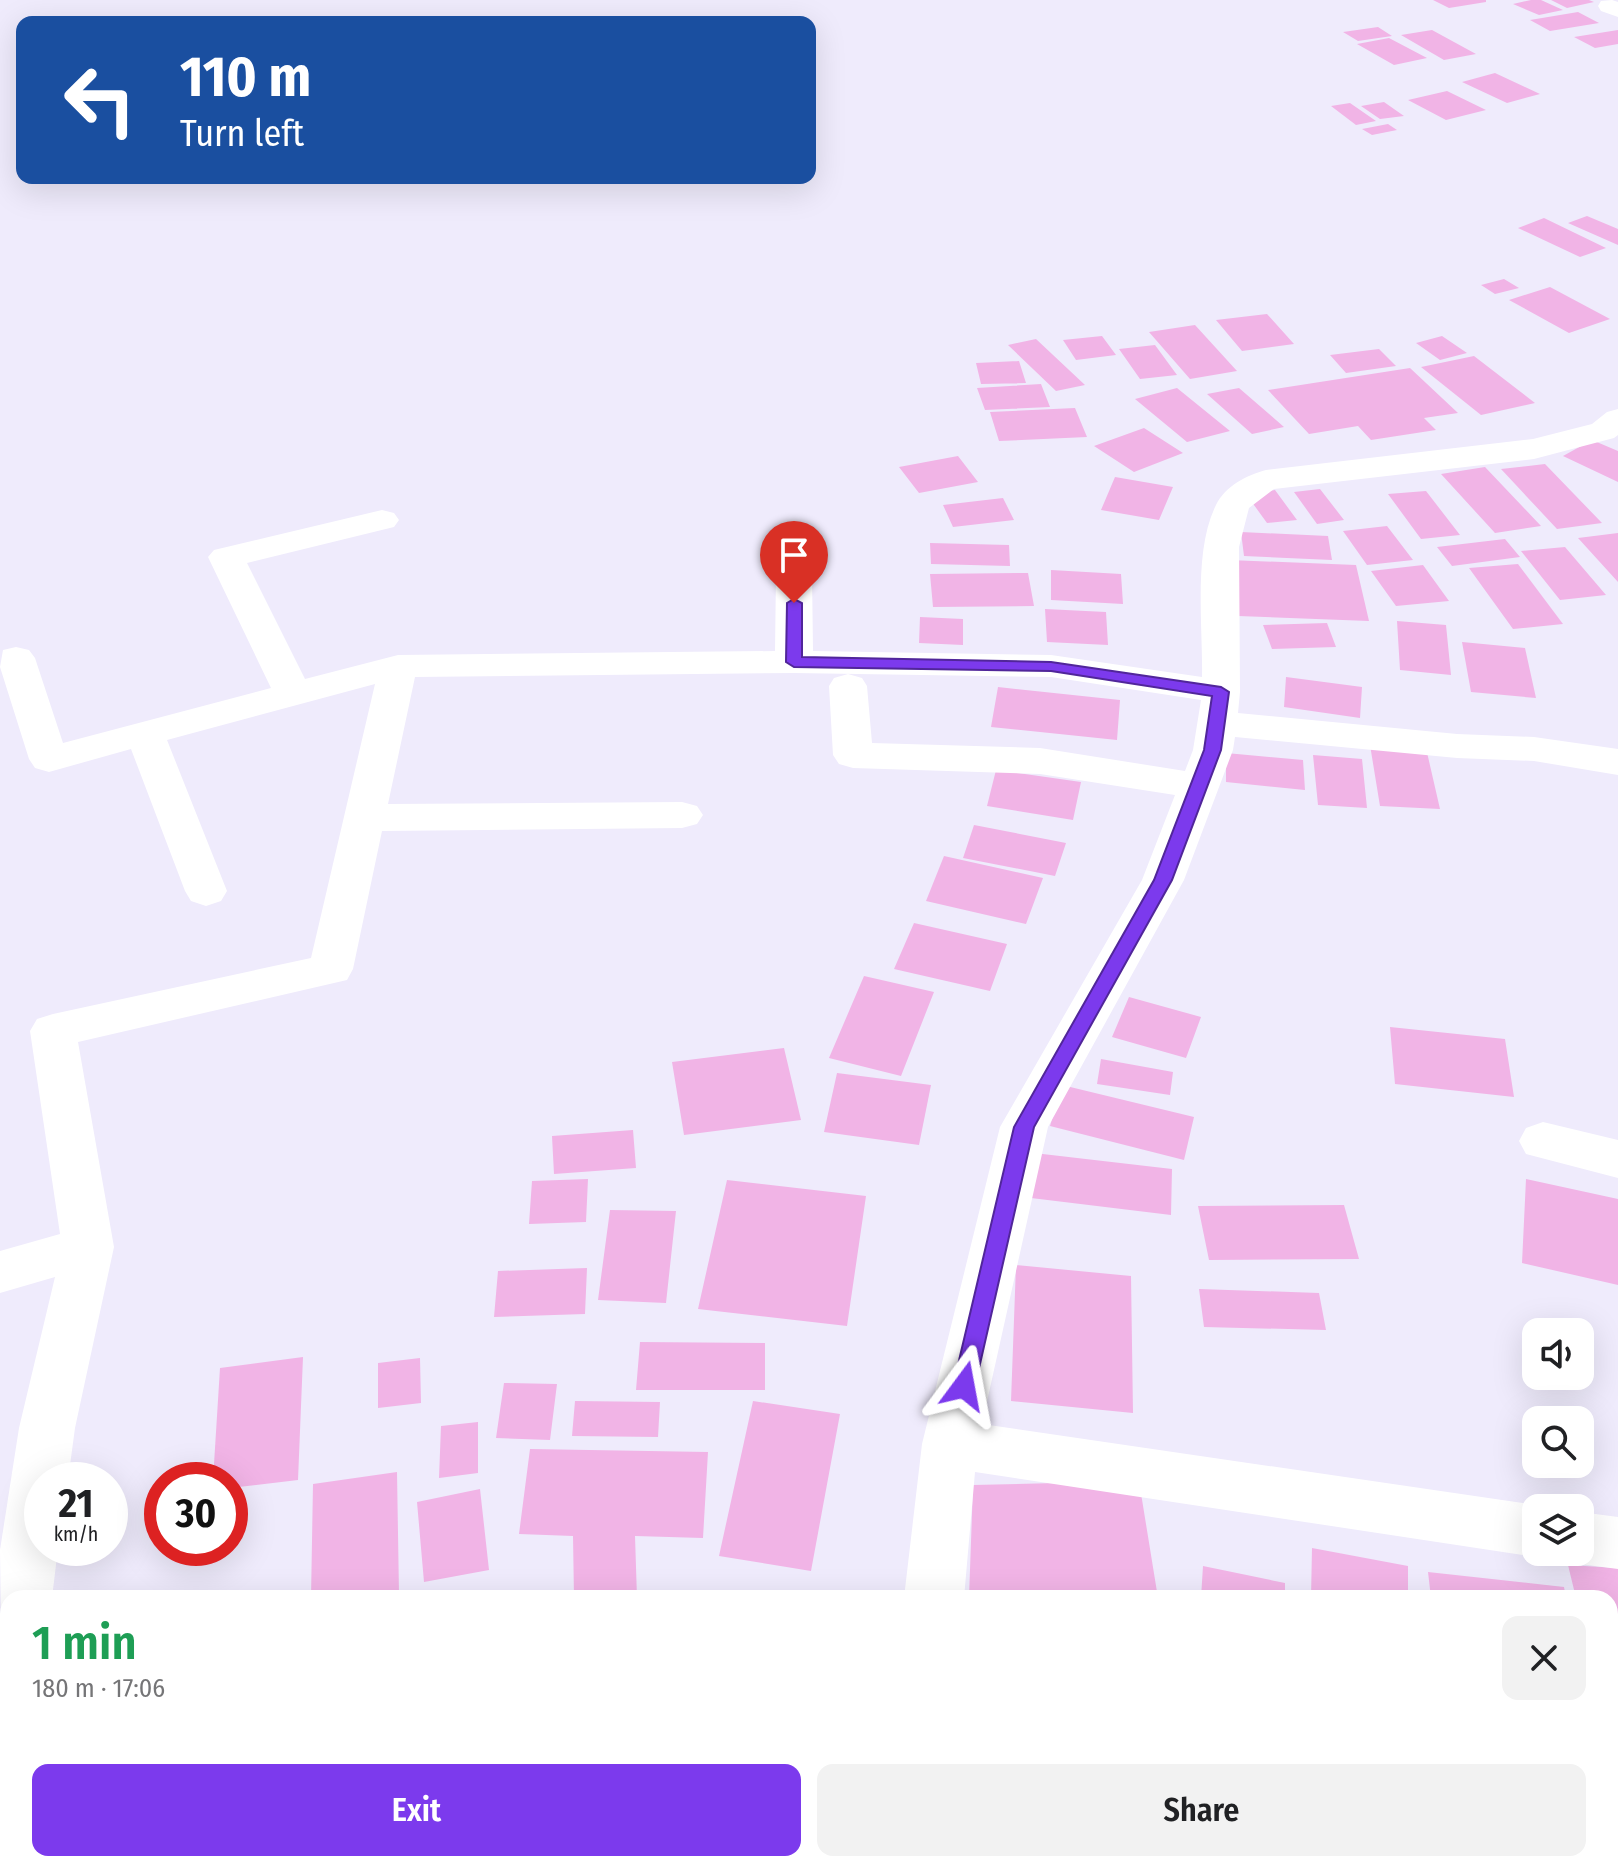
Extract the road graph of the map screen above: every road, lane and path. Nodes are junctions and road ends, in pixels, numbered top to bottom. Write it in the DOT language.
graph roads {
  1 [pos="1618,419"];
  2 [pos="382,520"];
  3 [pos="794,574"];
  4 [pos="16,658"];
  5 [pos="794,662"];
  6 [pos="398,666"];
  7 [pos="848,686"];
  8 [pos="293,694"];
  9 [pos="1218,708"];
  10 [pos="145,733"];
  11 [pos="1618,762"];
  12 [pos="1199,786"];
  13 [pos="682,815"];
  14 [pos="363,818"];
  15 [pos="206,891"];
  16 [pos="1543,1141"];
  17 [pos="1618,1159"];
  18 [pos="88,1247"];
  19 [pos="0,1272"];
  20 [pos="950,1444"];
  21 [pos="1522,1529"];
  22 [pos="1594,1540"];
  23 [pos="1618,1543"];
  24 [pos="23,1590"];
  25 [pos="935,1590"];
  1 -- 9 [label="street"];
  2 -- 8 [label="street"];
  3 -- 5 [label="street"];
  4 -- 10 [label="street"];
  5 -- 6 [label="street"];
  5 -- 9 [label="street"];
  6 -- 8 [label="street"];
  6 -- 14 [label="street"];
  7 -- 12 [label="street"];
  8 -- 10 [label="street"];
  9 -- 11 [label="street"];
  9 -- 12 [label="street"];
  10 -- 15 [label="street"];
  12 -- 20 [label="street"];
  13 -- 14 [label="street"];
  14 -- 18 [label="street"];
  16 -- 17 [label="street"];
  18 -- 19 [label="street"];
  18 -- 24 [label="street"];
  20 -- 21 [label="street"];
  20 -- 25 [label="street"];
  22 -- 23 [label="street"];
}
